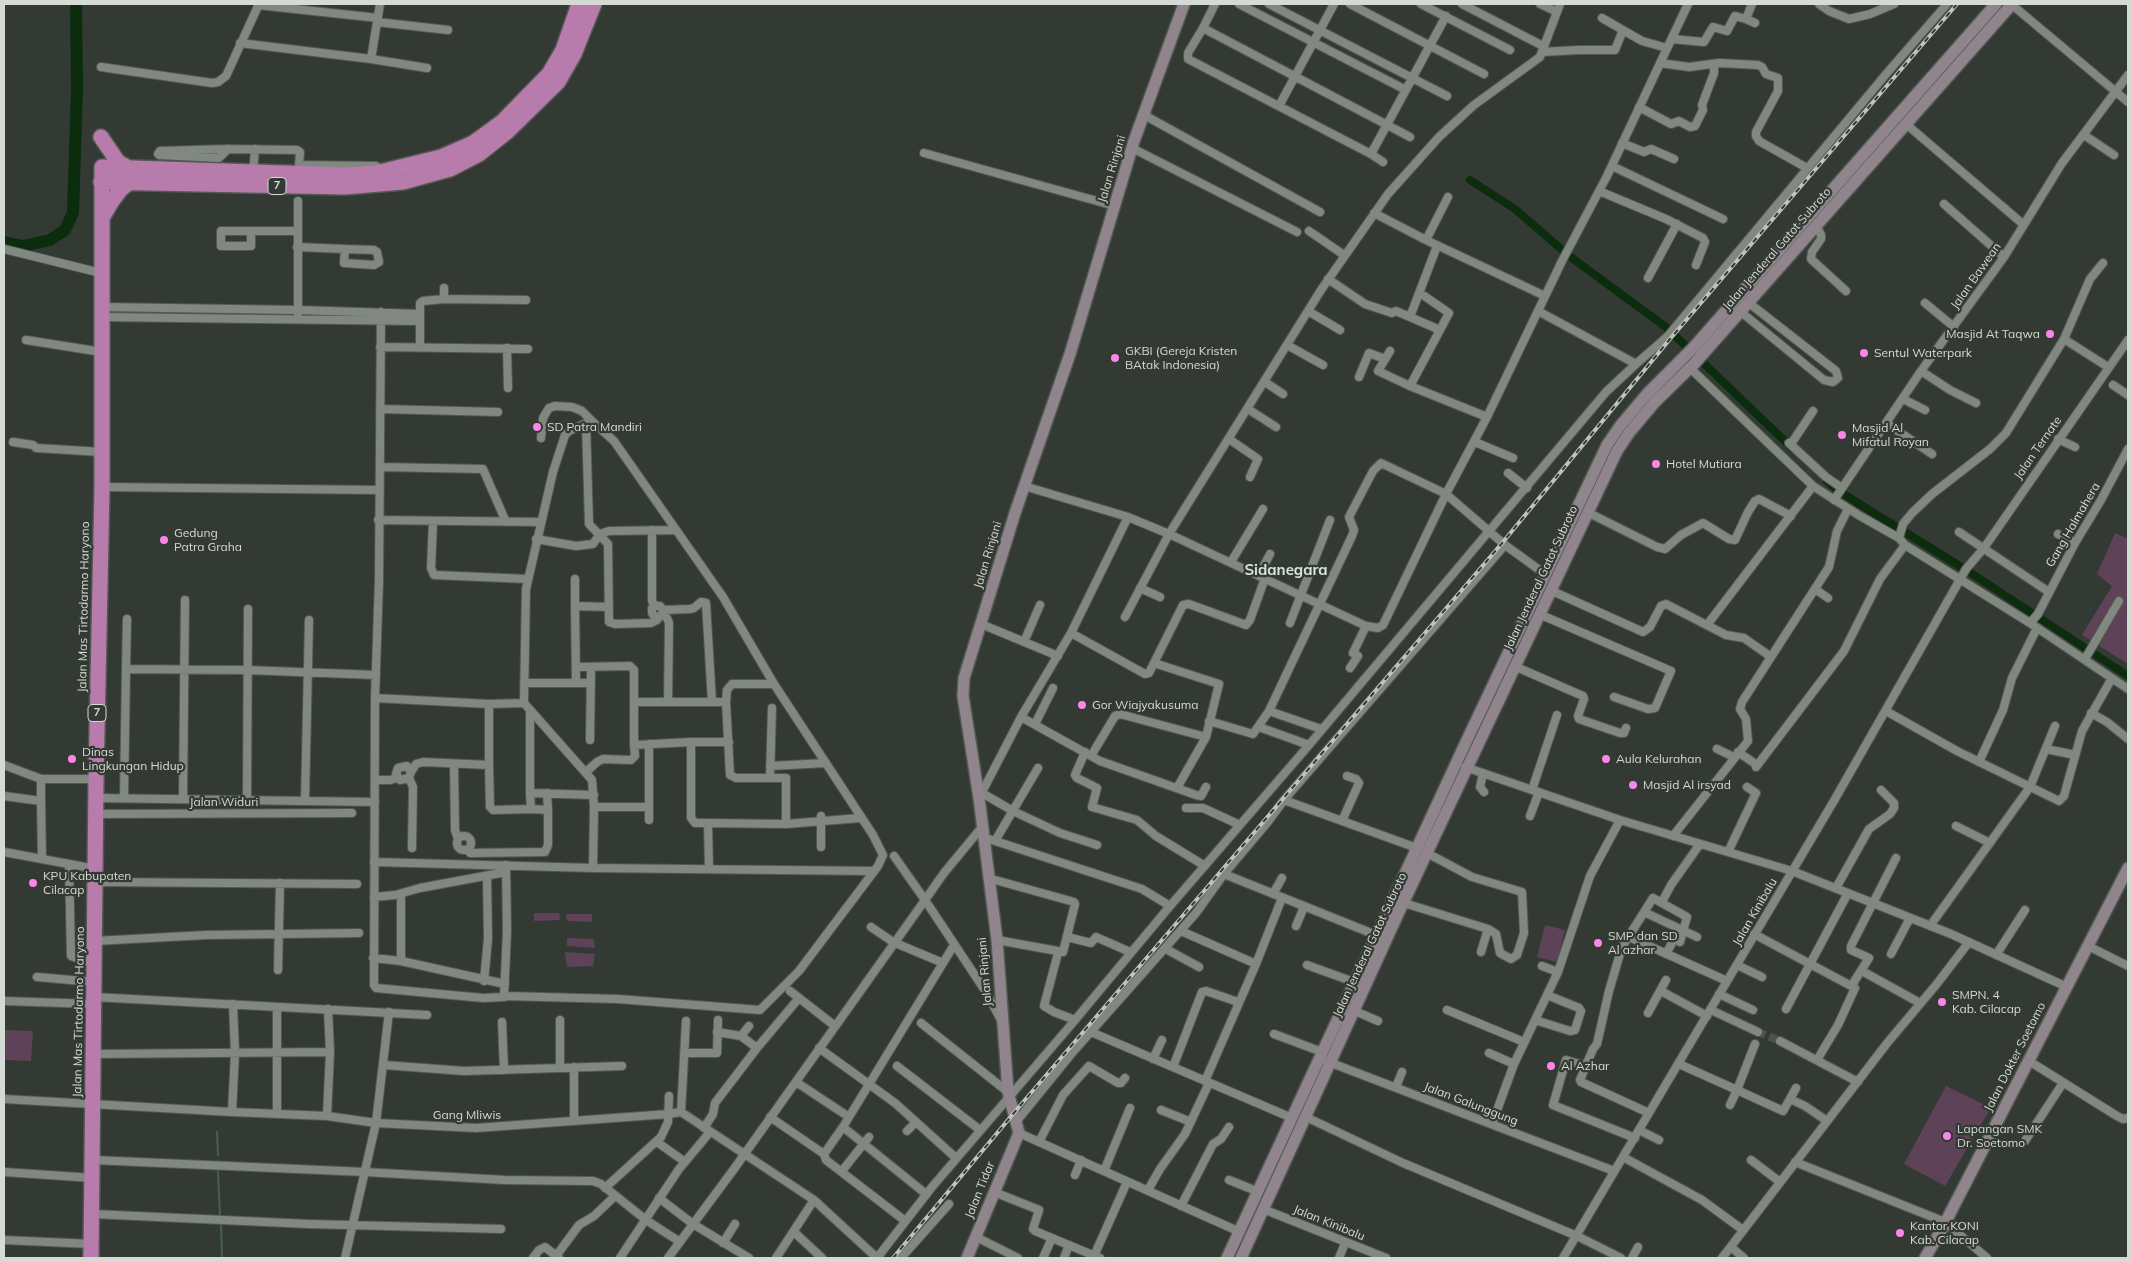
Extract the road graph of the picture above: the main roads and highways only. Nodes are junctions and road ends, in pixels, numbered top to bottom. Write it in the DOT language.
graph roads {
  1 [pos="579,4"];
  2 [pos="594,4"];
  3 [pos="1184,4"];
  4 [pos="1996,4"];
  5 [pos="2011,4"];
  6 [pos="101,137"];
  7 [pos="1886,138"];
  8 [pos="476,149"];
  9 [pos="130,175"];
  10 [pos="101,220"];
  11 [pos="1693,359"];
  12 [pos="1422,850"];
  13 [pos="2128,868"];
  14 [pos="1324,1058"];
  15 [pos="1019,1133"];
  16 [pos="92,1251"];
  17 [pos="967,1258"];
  18 [pos="1227,1258"];
  19 [pos="1241,1258"];
  20 [pos="1925,1258"];
  1 -- 8 [label="highway, 7"];
  2 -- 8 [label="highway, 7"];
  3 -- 15 [label="main road, Jalan Rinjani"];
  4 -- 7 [label="main road, Jalan Jenderal Gatot Subroto"];
  5 -- 7 [label="main road, Jalan Jenderal Gatot Subroto"];
  6 -- 9 [label="highway"];
  7 -- 11 [label="main road, Jalan Jenderal Gatot Subroto"];
  7 -- 11 [label="main road, Jalan Jenderal Gatot Subroto"];
  8 -- 9 [label="highway, 7"];
  9 -- 10 [label="highway"];
  9 -- 10 [label="highway, Jalan Mas Tirtodarmo Haryono / 7"];
  10 -- 16 [label="highway, Jalan Mas Tirtodarmo Haryono / 7"];
  11 -- 12 [label="main road, Jalan Jenderal Gatot Subroto"];
  11 -- 12 [label="main road, Jalan Jenderal Gatot Subroto"];
  12 -- 14 [label="main road, Jalan Jenderal Gatot Subroto"];
  12 -- 14 [label="main road, Jalan Jenderal Gatot Subroto"];
  13 -- 20 [label="main road, Jalan Dokter Soetomo"];
  14 -- 18 [label="main road, Jalan Jenderal Gatot Subroto"];
  14 -- 19 [label="main road, Jalan Jenderal Gatot Subroto"];
  15 -- 17 [label="main road, Jalan Tidar"];
}
